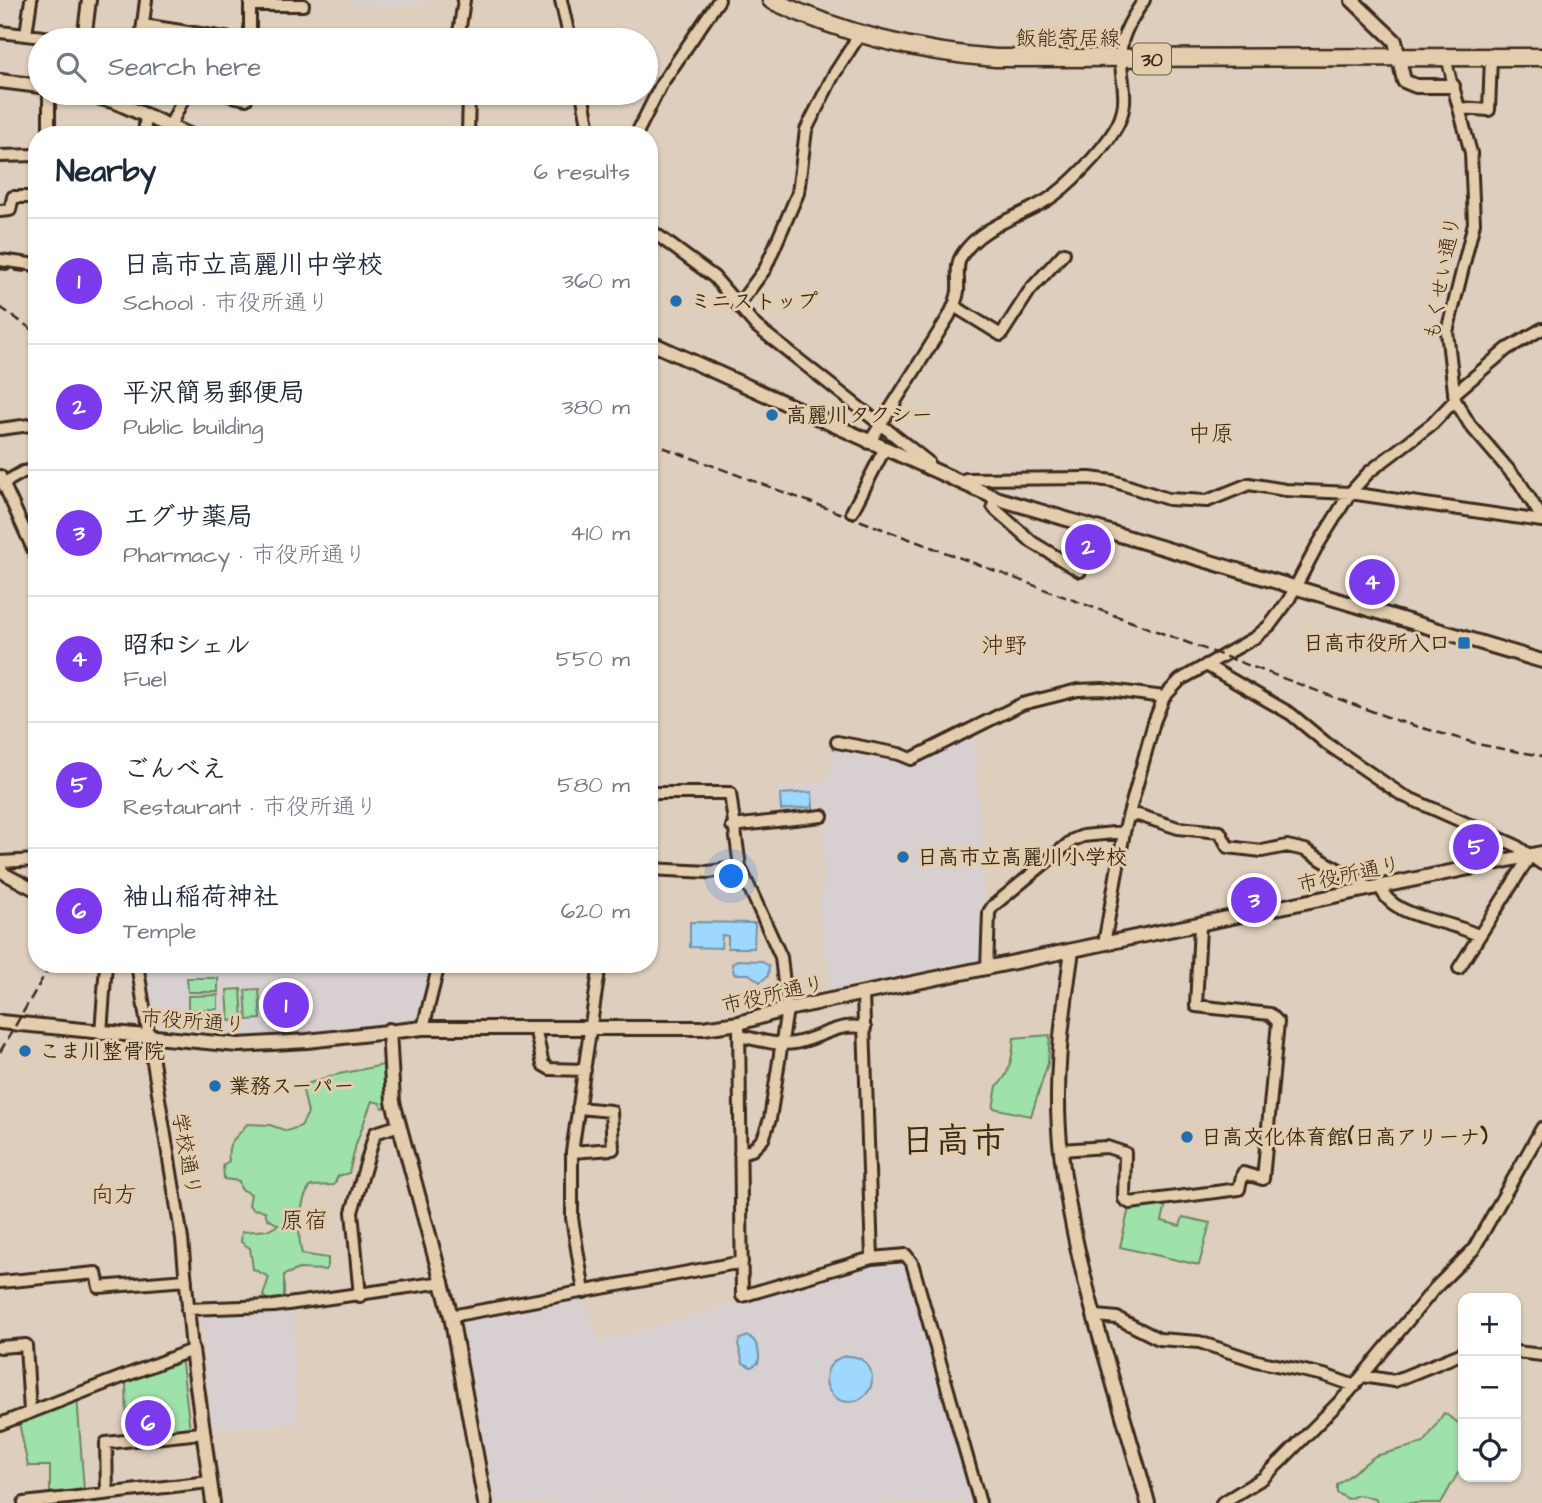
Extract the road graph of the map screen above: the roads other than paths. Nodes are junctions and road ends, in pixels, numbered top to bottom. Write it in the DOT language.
graph roads {
  1 [pos="31,0"];
  2 [pos="89,0"];
  3 [pos="146,0"];
  4 [pos="464,0"];
  5 [pos="561,0"];
  6 [pos="719,0"];
  7 [pos="771,0"];
  8 [pos="1144,0"];
  9 [pos="250,2"];
  10 [pos="1356,2"];
  11 [pos="303,5"];
  12 [pos="143,25"];
  13 [pos="85,28"];
  14 [pos="143,28"];
  15 [pos="162,28"];
  16 [pos="250,28"];
  17 [pos="460,28"];
  18 [pos="567,28"];
  19 [pos="0,32"];
  20 [pos="26,34"];
  21 [pos="860,34"];
  22 [pos="1400,57"];
  23 [pos="1446,57"];
  24 [pos="1491,57"];
  25 [pos="1542,57"];
  26 [pos="1120,59"];
  27 [pos="0,82"];
  28 [pos="28,85"];
  29 [pos="1453,86"];
  30 [pos="658,91"];
  31 [pos="49,105"];
  32 [pos="123,105"];
  33 [pos="180,105"];
  34 [pos="469,105"];
  35 [pos="584,105"];
  36 [pos="651,105"];
  37 [pos="1460,108"];
  38 [pos="146,115"];
  39 [pos="49,126"];
  40 [pos="145,126"];
  41 [pos="170,126"];
  42 [pos="468,126"];
  43 [pos="588,126"];
  44 [pos="640,126"];
  45 [pos="28,155"];
  46 [pos="0,156"];
  47 [pos="28,197"];
  48 [pos="0,211"];
  49 [pos="658,236"];
  50 [pos="1064,253"];
  51 [pos="0,260"];
  52 [pos="28,264"];
  53 [pos="739,304"];
  54 [pos="954,306"];
  55 [pos="1542,330"];
  56 [pos="658,346"];
  57 [pos="1454,397"];
  58 [pos="28,425"];
  59 [pos="881,426"];
  60 [pos="0,429"];
  61 [pos="869,443"];
  62 [pos="884,450"];
  63 [pos="929,469"];
  64 [pos="28,471"];
  65 [pos="2,479"];
  66 [pos="961,483"];
  67 [pos="1350,493"];
  68 [pos="996,498"];
  69 [pos="852,512"];
  70 [pos="1542,519"];
  71 [pos="28,533"];
  72 [pos="1080,571"];
  73 [pos="1294,586"];
  74 [pos="1542,661"];
  75 [pos="1206,665"];
  76 [pos="1164,697"];
  77 [pos="837,742"];
  78 [pos="658,793"];
  79 [pos="822,816"];
  80 [pos="1129,816"];
  81 [pos="732,826"];
  82 [pos="1124,832"];
  83 [pos="1536,855"];
  84 [pos="28,860"];
  85 [pos="0,862"];
  86 [pos="1542,864"];
  87 [pos="740,867"];
  88 [pos="0,868"];
  89 [pos="658,869"];
  90 [pos="28,886"];
  91 [pos="1375,887"];
  92 [pos="1200,926"];
  93 [pos="1477,935"];
  94 [pos="1104,944"];
  95 [pos="1072,951"];
  96 [pos="1459,968"];
  97 [pos="987,969"];
  98 [pos="105,973"];
  99 [pos="138,973"];
  100 [pos="438,973"];
  101 [pos="599,973"];
  102 [pos="863,994"];
  103 [pos="787,1009"];
  104 [pos="0,1022"];
  105 [pos="536,1027"];
  106 [pos="591,1027"];
  107 [pos="423,1028"];
  108 [pos="866,1028"];
  109 [pos="739,1029"];
  110 [pos="389,1030"];
  111 [pos="101,1033"];
  112 [pos="147,1038"];
  113 [pos="780,1044"];
  114 [pos="585,1070"];
  115 [pos="578,1108"];
  116 [pos="400,1125"];
  117 [pos="1542,1128"];
  118 [pos="1060,1150"];
  119 [pos="572,1152"];
  120 [pos="740,1153"];
  121 [pos="872,1258"];
  122 [pos="742,1262"];
  123 [pos="186,1280"];
  124 [pos="0,1282"];
  125 [pos="443,1282"];
  126 [pos="584,1292"];
  127 [pos="360,1296"];
  128 [pos="187,1309"];
  129 [pos="1097,1316"];
  130 [pos="451,1317"];
  131 [pos="0,1347"];
  132 [pos="192,1350"];
  133 [pos="1521,1353"];
  134 [pos="1458,1355"];
  135 [pos="1542,1355"];
  136 [pos="1363,1376"];
  137 [pos="1355,1386"];
  138 [pos="30,1412"];
  139 [pos="0,1424"];
  140 [pos="201,1433"];
  141 [pos="209,1482"];
  142 [pos="107,1493"];
  143 [pos="24,1503"];
  144 [pos="213,1503"];
  145 [pos="485,1503"];
  146 [pos="980,1503"];
  147 [pos="1149,1503"];
  148 [pos="1222,1503"];
  1 -- 20 [label="street"];
  2 -- 13 [label="street"];
  3 -- 12 [label="street"];
  4 -- 17 [label="street"];
  5 -- 18 [label="street"];
  6 -- 30 [label="street"];
  7 -- 21 [label="main road, 飯能寄居線 / 30"];
  8 -- 26 [label="street"];
  9 -- 11 [label="street"];
  9 -- 16 [label="street"];
  10 -- 22 [label="street"];
  12 -- 14 [label="street"];
  12 -- 15 [label="street"];
  19 -- 20 [label="street"];
  21 -- 26 [label="main road, 飯能寄居線 / 30"];
  21 -- 53 [label="street"];
  22 -- 23 [label="main road, 飯能寄居線 / 30"];
  22 -- 26 [label="main road, 飯能寄居線 / 30"];
  22 -- 29 [label="street"];
  23 -- 24 [label="main road, 飯能寄居線 / 30"];
  23 -- 29 [label="street"];
  24 -- 25 [label="main road, 飯能寄居線 / 30"];
  24 -- 37 [label="street"];
  26 -- 54 [label="street"];
  27 -- 28 [label="street"];
  29 -- 37 [label="street, もくせい通り"];
  31 -- 39 [label="street"];
  32 -- 38 [label="street"];
  33 -- 41 [label="street"];
  34 -- 42 [label="street"];
  35 -- 43 [label="street"];
  36 -- 44 [label="street"];
  37 -- 57 [label="street, もくせい通り"];
  38 -- 40 [label="street"];
  38 -- 41 [label="street"];
  45 -- 46 [label="street"];
  47 -- 48 [label="street"];
  49 -- 53 [label="street"];
  50 -- 54 [label="street"];
  51 -- 52 [label="street"];
  53 -- 59 [label="street"];
  54 -- 59 [label="street"];
  55 -- 57 [label="street"];
  56 -- 61 [label="street"];
  57 -- 67 [label="street"];
  57 -- 70 [label="street, もくせい通り"];
  58 -- 60 [label="street"];
  59 -- 61 [label="street"];
  59 -- 63 [label="street"];
  61 -- 62 [label="street"];
  62 -- 63 [label="street"];
  62 -- 69 [label="street"];
  63 -- 66 [label="street"];
  64 -- 65 [label="street"];
  65 -- 71 [label="street"];
  66 -- 67 [label="street"];
  66 -- 68 [label="street"];
  67 -- 70 [label="street"];
  67 -- 73 [label="street"];
  68 -- 72 [label="street"];
  68 -- 73 [label="street"];
  73 -- 74 [label="street"];
  73 -- 75 [label="street"];
  75 -- 76 [label="street"];
  75 -- 83 [label="street"];
  76 -- 77 [label="street"];
  76 -- 80 [label="street"];
  78 -- 81 [label="street"];
  79 -- 81 [label="street"];
  80 -- 82 [label="street"];
  80 -- 91 [label="street"];
  81 -- 87 [label="street"];
  82 -- 94 [label="street"];
  82 -- 97 [label="street"];
  83 -- 86 [label="street"];
  83 -- 91 [label="street, 市役所通り"];
  83 -- 93 [label="street"];
  84 -- 85 [label="street"];
  87 -- 89 [label="street"];
  87 -- 103 [label="street"];
  88 -- 90 [label="street"];
  91 -- 92 [label="street, 市役所通り"];
  91 -- 93 [label="street"];
  92 -- 94 [label="street, 市役所通り"];
  92 -- 118 [label="street"];
  93 -- 96 [label="street"];
  94 -- 95 [label="street, 市役所通り"];
  95 -- 97 [label="street, 市役所通り"];
  95 -- 118 [label="street"];
  97 -- 102 [label="street, 市役所通り"];
  98 -- 111 [label="street"];
  99 -- 112 [label="street, 学校通り"];
  100 -- 107 [label="street"];
  101 -- 106 [label="street"];
  102 -- 103 [label="street, 市役所通り"];
  102 -- 108 [label="street"];
  103 -- 109 [label="street, 市役所通り"];
  103 -- 113 [label="street"];
  104 -- 111 [label="street, 市役所通り"];
  105 -- 106 [label="street, 市役所通り"];
  105 -- 107 [label="street, 市役所通り"];
  105 -- 114 [label="street"];
  106 -- 109 [label="street, 市役所通り"];
  106 -- 114 [label="street"];
  107 -- 110 [label="street, 市役所通り"];
  108 -- 113 [label="street"];
  108 -- 121 [label="street"];
  109 -- 113 [label="street"];
  109 -- 120 [label="street"];
  110 -- 112 [label="street, 市役所通り"];
  110 -- 116 [label="street"];
  111 -- 112 [label="street, 市役所通り"];
  112 -- 123 [label="street, 学校通り"];
  113 -- 120 [label="street"];
  114 -- 115 [label="street"];
  115 -- 119 [label="street"];
  115 -- 119 [label="street"];
  116 -- 125 [label="street"];
  116 -- 127 [label="street"];
  117 -- 136 [label="street"];
  118 -- 129 [label="street"];
  119 -- 126 [label="street"];
  120 -- 122 [label="street"];
  121 -- 122 [label="street"];
  121 -- 146 [label="street"];
  122 -- 126 [label="street"];
  123 -- 124 [label="street"];
  123 -- 128 [label="street, 学校通り"];
  125 -- 127 [label="street"];
  125 -- 130 [label="street"];
  126 -- 130 [label="street"];
  127 -- 128 [label="street"];
  128 -- 132 [label="street, 学校通り"];
  129 -- 137 [label="street"];
  129 -- 147 [label="street"];
  130 -- 145 [label="street"];
  131 -- 138 [label="street"];
  132 -- 138 [label="street"];
  132 -- 140 [label="street"];
  133 -- 135 [label="street"];
  134 -- 136 [label="street"];
  136 -- 137 [label="street"];
  137 -- 148 [label="street"];
  138 -- 139 [label="street"];
  140 -- 141 [label="street"];
  140 -- 142 [label="street"];
  141 -- 142 [label="street"];
  141 -- 144 [label="street"];
  142 -- 143 [label="street"];
}
